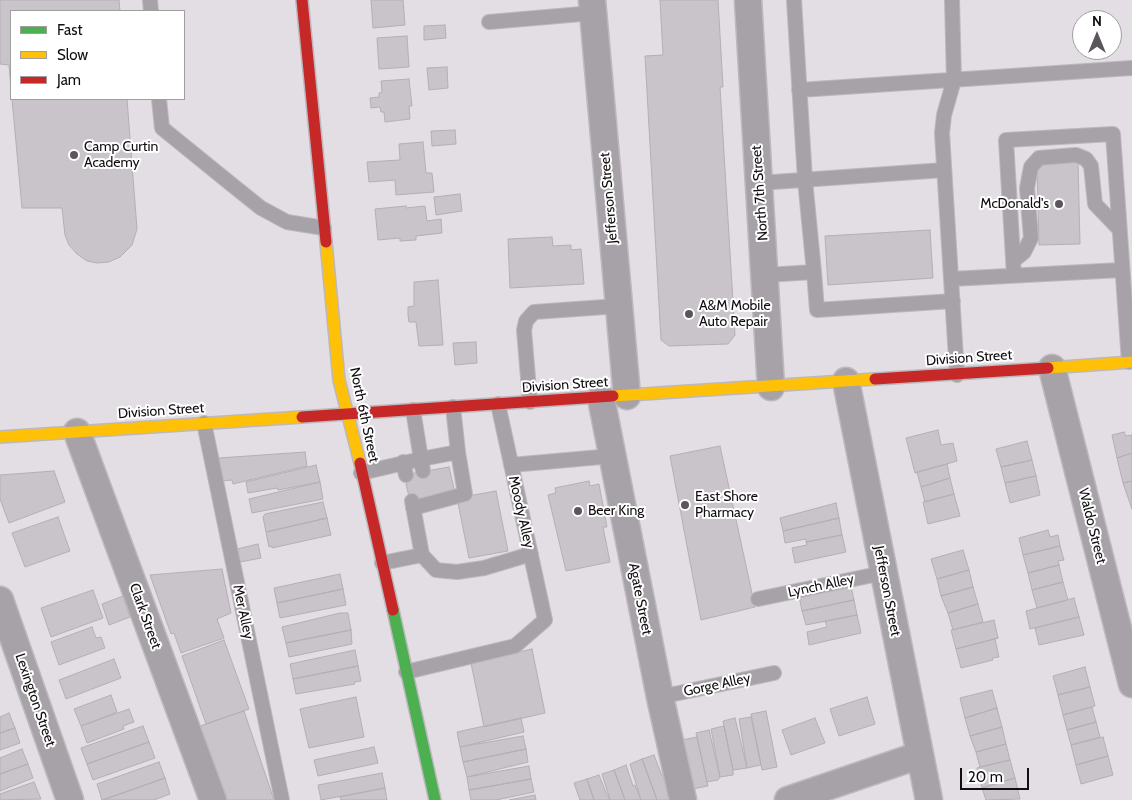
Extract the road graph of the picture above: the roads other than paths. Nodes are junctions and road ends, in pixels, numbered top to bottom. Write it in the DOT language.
graph roads {
  1 [pos="302,0"];
  2 [pos="748,0"];
  3 [pos="794,0"];
  4 [pos="952,0"];
  5 [pos="593,6"];
  6 [pos="489,22"];
  7 [pos="1132,68"];
  8 [pos="954,80"];
  9 [pos="800,90"];
  10 [pos="160,100"];
  11 [pos="944,170"];
  12 [pos="805,180"];
  13 [pos="759,183"];
  14 [pos="324,228"];
  15 [pos="1119,229"];
  16 [pos="1013,268"];
  17 [pos="1122,270"];
  18 [pos="814,272"];
  19 [pos="766,275"];
  20 [pos="952,279"];
  21 [pos="953,301"];
  22 [pos="619,306"];
  23 [pos="1131,362"];
  24 [pos="1052,368"];
  25 [pos="957,374"];
  26 [pos="846,382"];
  27 [pos="771,387"];
  28 [pos="627,396"];
  29 [pos="601,398"];
  30 [pos="530,402"];
  31 [pos="498,404"];
  32 [pos="453,407"];
  33 [pos="413,410"];
  34 [pos="347,413"];
  35 [pos="204,423"];
  36 [pos="77,432"];
  37 [pos="0,437"];
  38 [pos="458,452"];
  39 [pos="612,456"];
  40 [pos="422,465"];
  41 [pos="511,465"];
  42 [pos="361,473"];
  43 [pos="531,554"];
  44 [pos="422,555"];
  45 [pos="382,563"];
  46 [pos="883,574"];
  47 [pos="758,599"];
  48 [pos="0,600"];
  49 [pos="406,672"];
  50 [pos="774,673"];
  51 [pos="1132,684"];
  52 [pos="660,696"];
  53 [pos="920,755"];
  54 [pos="70,800"];
  55 [pos="213,800"];
  56 [pos="282,800"];
  57 [pos="435,800"];
  58 [pos="683,800"];
  59 [pos="788,800"];
  60 [pos="929,800"];
  1 -- 14 [label="main road, North 6th Street"];
  2 -- 13 [label="street, North 7th Street"];
  3 -- 9 [label="lane"];
  4 -- 8 [label="lane"];
  5 -- 6 [label="lane"];
  5 -- 22 [label="street, Jefferson Street"];
  7 -- 8 [label="lane"];
  8 -- 9 [label="lane"];
  8 -- 11 [label="lane"];
  9 -- 12 [label="lane"];
  10 -- 14 [label="lane"];
  11 -- 12 [label="lane"];
  11 -- 20 [label="lane"];
  12 -- 13 [label="lane"];
  12 -- 18 [label="lane"];
  13 -- 19 [label="street, North 7th Street"];
  14 -- 34 [label="main road, North 6th Street"];
  15 -- 16 [label="lane"];
  15 -- 16 [label="lane"];
  15 -- 17 [label="lane"];
  16 -- 17 [label="lane"];
  16 -- 20 [label="lane"];
  17 -- 23 [label="lane"];
  18 -- 19 [label="lane"];
  18 -- 21 [label="lane"];
  19 -- 27 [label="street, North 7th Street"];
  20 -- 21 [label="lane"];
  21 -- 25 [label="lane"];
  22 -- 28 [label="street, Jefferson Street"];
  22 -- 30 [label="lane"];
  23 -- 24 [label="main road, Division Street"];
  24 -- 25 [label="main road, Division Street"];
  24 -- 51 [label="street, Waldo Street"];
  25 -- 26 [label="main road, Division Street"];
  26 -- 27 [label="main road, Division Street"];
  26 -- 46 [label="street, Jefferson Street"];
  27 -- 28 [label="main road, Division Street"];
  28 -- 29 [label="main road, Division Street"];
  29 -- 30 [label="main road, Division Street"];
  29 -- 39 [label="street, Agate Street"];
  30 -- 31 [label="main road, Division Street"];
  31 -- 32 [label="main road, Division Street"];
  31 -- 41 [label="lane, Moody Alley"];
  32 -- 33 [label="main road, Division Street"];
  32 -- 38 [label="lane"];
  33 -- 34 [label="main road, Division Street"];
  33 -- 40 [label="lane"];
  34 -- 35 [label="main road, Division Street"];
  34 -- 42 [label="main road, North 6th Street"];
  35 -- 36 [label="main road, Division Street"];
  35 -- 56 [label="lane, Mer Alley"];
  36 -- 37 [label="main road, Division Street"];
  36 -- 55 [label="street, Clark Street"];
  38 -- 40 [label="lane"];
  38 -- 44 [label="lane"];
  39 -- 41 [label="lane"];
  39 -- 52 [label="street, Agate Street"];
  40 -- 42 [label="lane"];
  41 -- 43 [label="lane, Moody Alley"];
  42 -- 45 [label="main road, North 6th Street"];
  43 -- 44 [label="lane"];
  43 -- 49 [label="lane, Moody Alley"];
  44 -- 45 [label="lane"];
  45 -- 49 [label="main road, North 6th Street"];
  46 -- 47 [label="lane, Lynch Alley"];
  46 -- 53 [label="street, Jefferson Street"];
  48 -- 54 [label="street, Lexington Street"];
  49 -- 57 [label="main road, North 6th Street"];
  50 -- 52 [label="lane, Gorge Alley"];
  52 -- 58 [label="street, Agate Street"];
  53 -- 59 [label="street"];
  53 -- 60 [label="street, Jefferson Street"];
}
